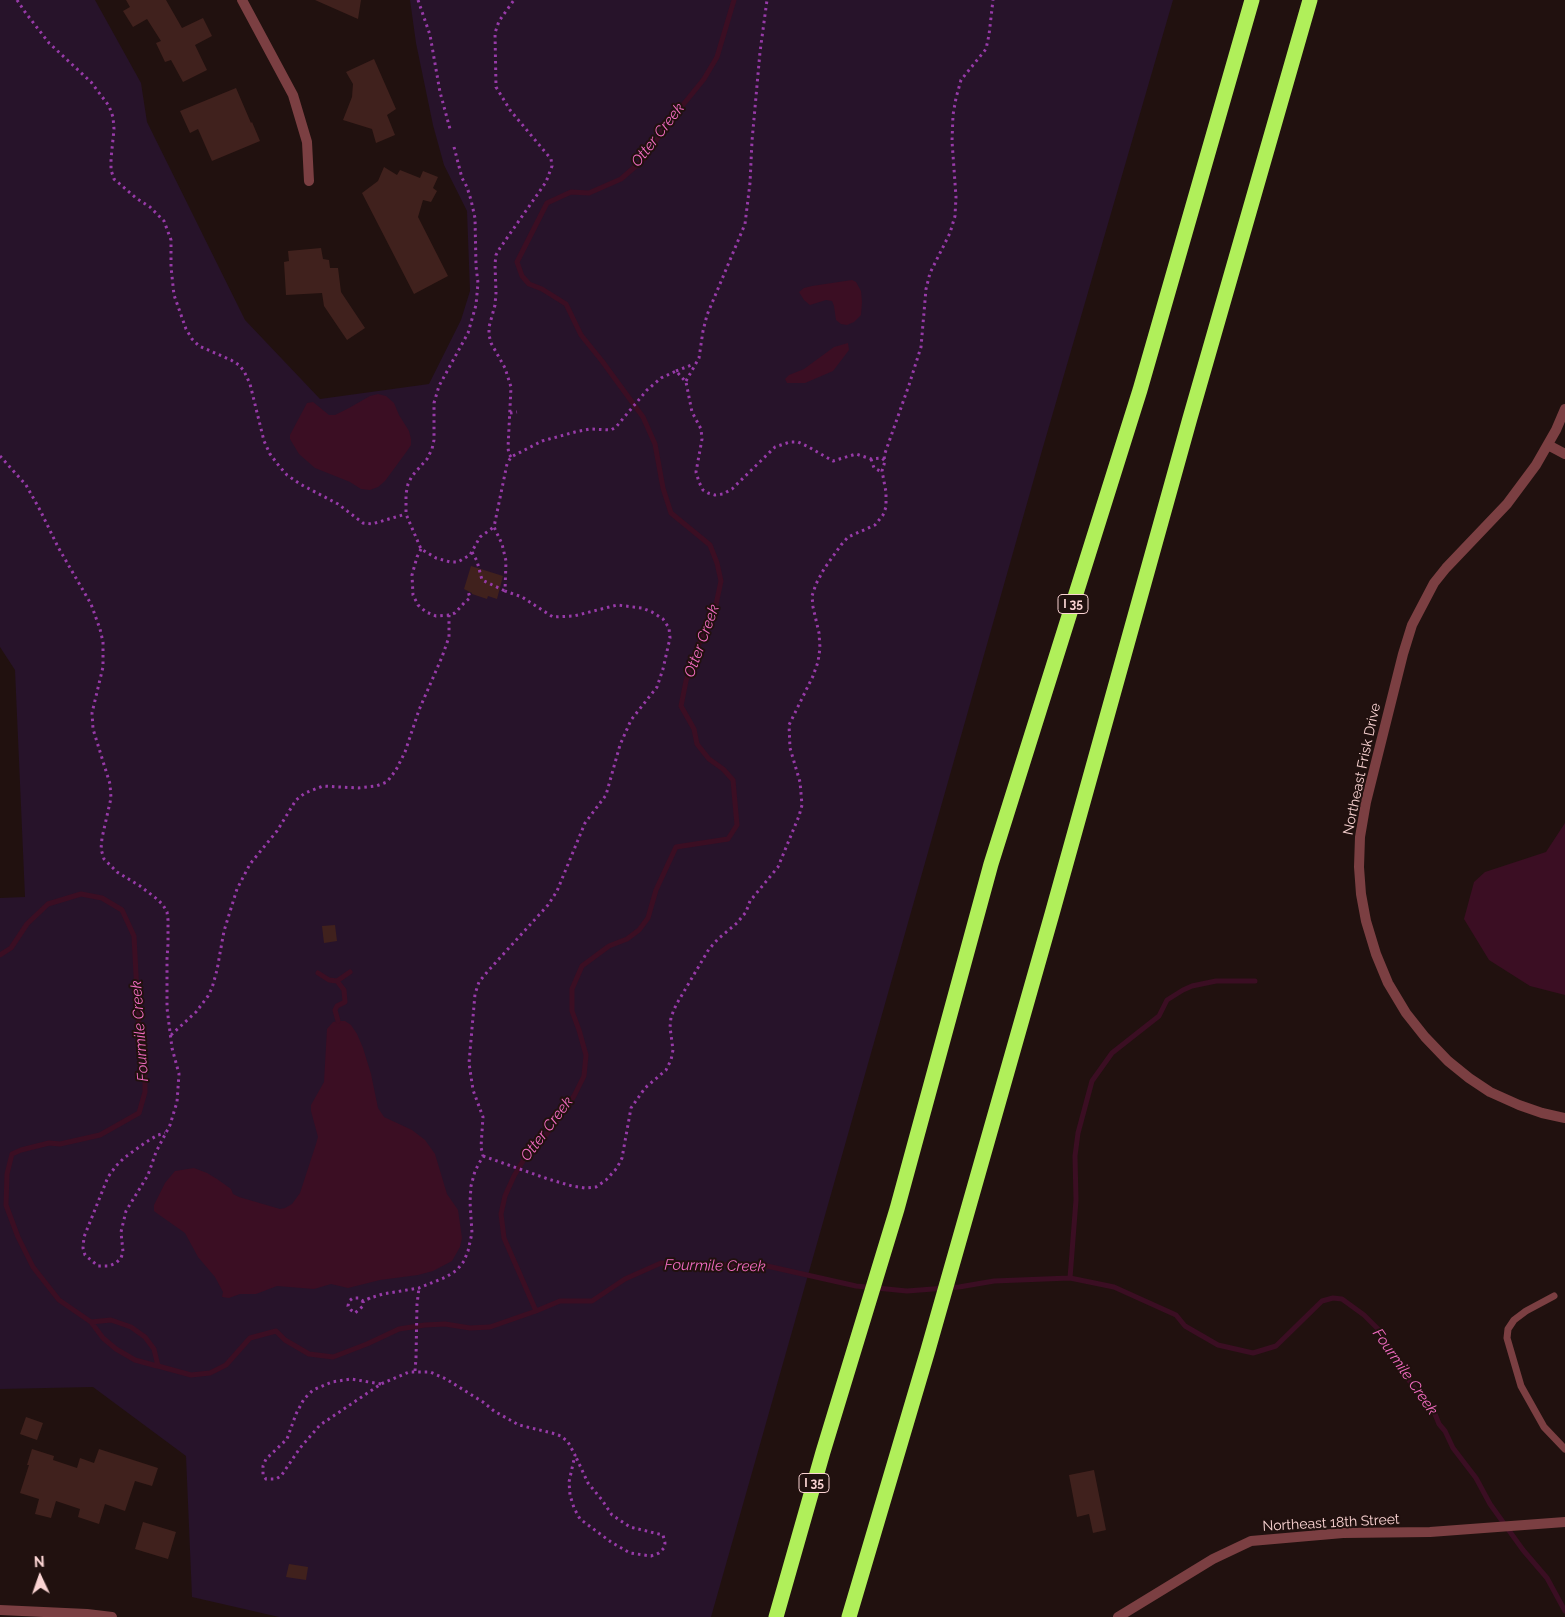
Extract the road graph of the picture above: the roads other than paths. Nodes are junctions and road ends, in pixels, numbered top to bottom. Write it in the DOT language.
graph roads {
  1 [pos="242,0"];
  2 [pos="1252,0"];
  3 [pos="1310,0"];
  4 [pos="309,181"];
  5 [pos="1565,410"];
  6 [pos="1548,445"];
  7 [pos="1565,454"];
  8 [pos="1565,1118"];
  9 [pos="1554,1296"];
  10 [pos="1565,1449"];
  11 [pos="1563,1523"];
  12 [pos="0,1610"];
  13 [pos="112,1617"];
  14 [pos="776,1617"];
  15 [pos="849,1617"];
  16 [pos="1118,1617"];
  1 -- 4 [label="street"];
  2 -- 14 [label="highway, I 35"];
  3 -- 15 [label="highway"];
  5 -- 6 [label="street, Northeast Frisk Drive"];
  6 -- 7 [label="street"];
  6 -- 8 [label="street, Northeast Frisk Drive"];
  9 -- 10 [label="lane"];
  11 -- 16 [label="street, Northeast 18th Street"];
  12 -- 13 [label="street"];
}
